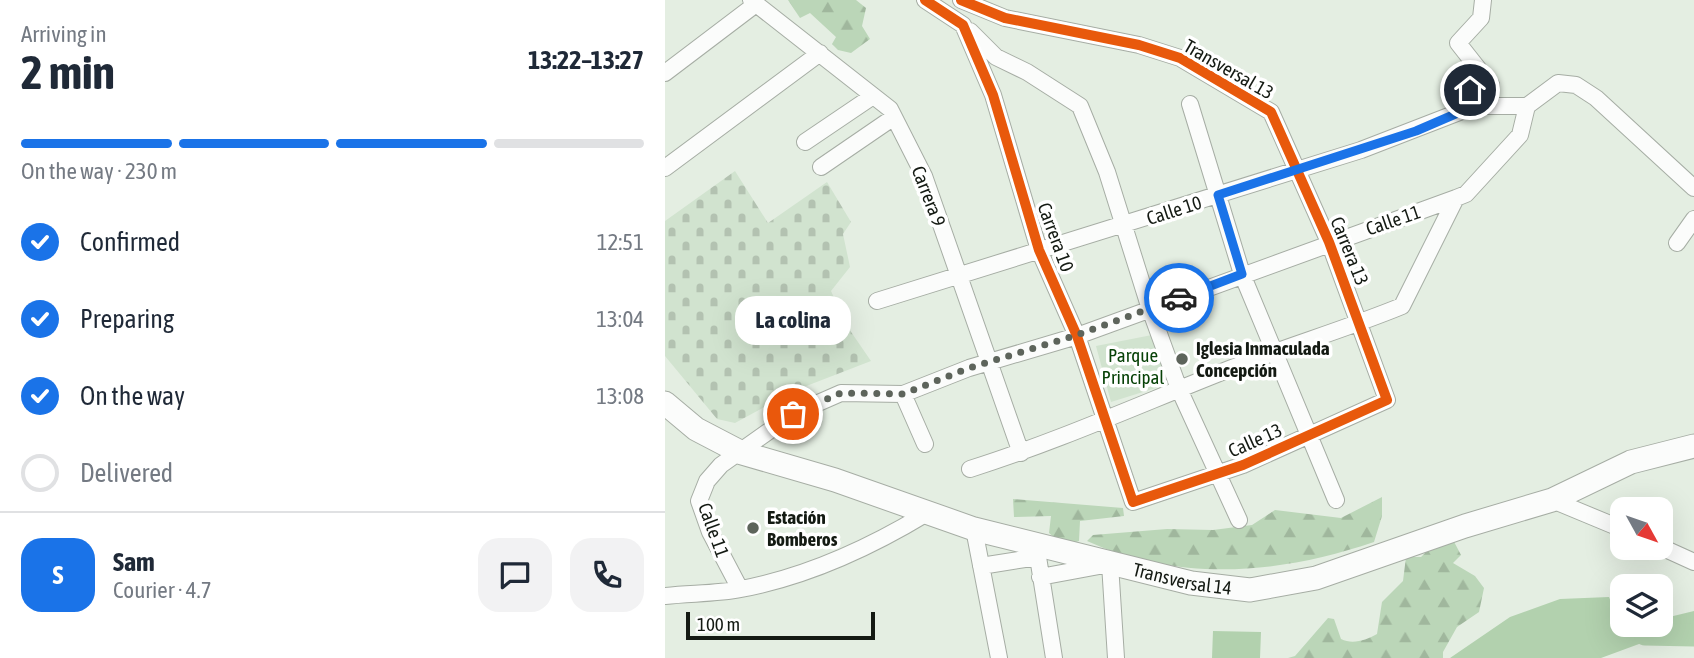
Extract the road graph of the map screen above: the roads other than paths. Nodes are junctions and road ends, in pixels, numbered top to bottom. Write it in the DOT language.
graph roads {
  1 [pos="925,0"];
  2 [pos="961,0"];
  3 [pos="1483,0"];
  4 [pos="754,2"];
  5 [pos="963,26"];
  6 [pos="820,53"];
  7 [pos="665,73"];
  8 [pos="873,96"];
  9 [pos="1190,104"];
  10 [pos="1527,106"];
  11 [pos="1467,109"];
  12 [pos="894,117"];
  13 [pos="1273,118"];
  14 [pos="805,142"];
  15 [pos="821,167"];
  16 [pos="665,168"];
  17 [pos="1295,168"];
  18 [pos="1694,188"];
  19 [pos="1218,195"];
  20 [pos="1455,198"];
  21 [pos="1694,219"];
  22 [pos="1124,226"];
  23 [pos="1329,242"];
  24 [pos="1677,243"];
  25 [pos="1039,250"];
  26 [pos="1242,274"];
  27 [pos="958,277"];
  28 [pos="877,301"];
  29 [pos="1150,309"];
  30 [pos="1360,324"];
  31 [pos="1077,335"];
  32 [pos="1273,352"];
  33 [pos="989,363"];
  34 [pos="1179,389"];
  35 [pos="903,394"];
  36 [pos="1387,400"];
  37 [pos="671,409"];
  38 [pos="1106,419"];
  39 [pos="1309,436"];
  40 [pos="925,444"];
  41 [pos="1694,446"];
  42 [pos="742,453"];
  43 [pos="1021,453"];
  44 [pos="970,469"];
  45 [pos="1219,475"];
  46 [pos="1336,500"];
  47 [pos="1552,500"];
  48 [pos="1133,502"];
  49 [pos="927,513"];
  50 [pos="1239,520"];
  51 [pos="1610,524"];
  52 [pos="974,529"];
  53 [pos="1673,552"];
  54 [pos="1694,562"];
  55 [pos="1111,564"];
  56 [pos="981,566"];
  57 [pos="1040,576"];
  58 [pos="740,589"];
  59 [pos="665,597"];
  60 [pos="999,658"];
  61 [pos="1054,658"];
  62 [pos="1116,658"];
  1 -- 5 [label="street"];
  2 -- 13 [label="street, Transversal 13"];
  3 -- 11 [label="street, Calle 10"];
  4 -- 6 [label="street, Carrera 9"];
  4 -- 7 [label="street"];
  5 -- 22 [label="street"];
  5 -- 25 [label="street, Carrera 10"];
  6 -- 8 [label="street, Carrera 9"];
  6 -- 16 [label="street"];
  8 -- 12 [label="street, Carrera 9"];
  8 -- 14 [label="street"];
  9 -- 19 [label="street"];
  10 -- 11 [label="street, Calle 10"];
  10 -- 18 [label="street"];
  10 -- 20 [label="street"];
  11 -- 17 [label="street, Calle 10"];
  12 -- 15 [label="street"];
  12 -- 27 [label="street, Carrera 9"];
  13 -- 17 [label="street, Carrera 13"];
  17 -- 19 [label="street, Calle 10"];
  17 -- 23 [label="street, Carrera 13"];
  19 -- 22 [label="street, Calle 10"];
  19 -- 26 [label="street"];
  20 -- 23 [label="street, Calle 11"];
  20 -- 30 [label="street"];
  21 -- 24 [label="street"];
  22 -- 25 [label="street, Calle 10"];
  22 -- 29 [label="street"];
  23 -- 26 [label="street, Calle 11"];
  23 -- 30 [label="street, Carrera 13"];
  25 -- 27 [label="street, Calle 10"];
  25 -- 31 [label="street, Carrera 10"];
  26 -- 29 [label="street, Calle 11"];
  26 -- 32 [label="street"];
  27 -- 28 [label="street, Calle 10"];
  27 -- 33 [label="street, Carrera 9"];
  29 -- 31 [label="street, Calle 11"];
  29 -- 34 [label="street"];
  30 -- 32 [label="street"];
  30 -- 36 [label="street, Carrera 13"];
  31 -- 33 [label="street, Calle 11"];
  31 -- 38 [label="street, Carrera 10"];
  32 -- 34 [label="street"];
  32 -- 39 [label="street"];
  33 -- 35 [label="street, Calle 11"];
  33 -- 43 [label="street, Carrera 9"];
  34 -- 38 [label="street"];
  34 -- 45 [label="street"];
  35 -- 40 [label="street"];
  35 -- 42 [label="street, Calle 11"];
  36 -- 39 [label="street, Calle 13"];
  37 -- 42 [label="highway, Transversal 14"];
  38 -- 43 [label="street"];
  38 -- 48 [label="street, Carrera 10"];
  39 -- 45 [label="street, Calle 13"];
  39 -- 46 [label="street"];
  41 -- 47 [label="highway, Transversal 14"];
  42 -- 49 [label="highway, Transversal 14"];
  42 -- 58 [label="street, Calle 11"];
  43 -- 44 [label="street"];
  45 -- 48 [label="street, Calle 13"];
  45 -- 50 [label="street"];
  47 -- 51 [label="street"];
  47 -- 55 [label="highway, Transversal 14"];
  49 -- 52 [label="highway, Transversal 14"];
  49 -- 58 [label="street"];
  52 -- 55 [label="highway, Transversal 14"];
  52 -- 56 [label="street"];
  53 -- 54 [label="street"];
  55 -- 57 [label="street"];
  55 -- 62 [label="street"];
  56 -- 57 [label="street"];
  56 -- 60 [label="street"];
  57 -- 61 [label="street"];
  58 -- 59 [label="street"];
}
